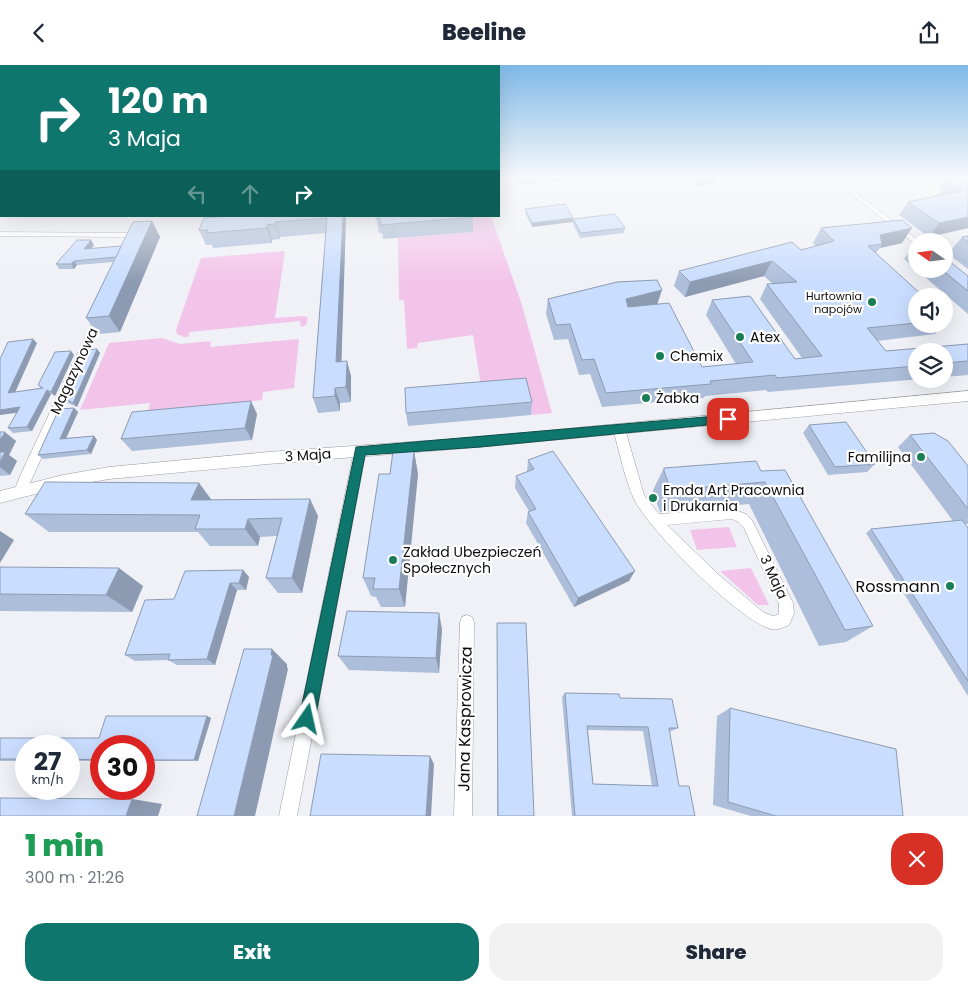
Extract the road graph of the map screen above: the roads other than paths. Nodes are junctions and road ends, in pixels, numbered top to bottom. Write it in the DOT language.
graph roads {
  1 [pos="877,212"];
  2 [pos="0,235"];
  3 [pos="908,237"];
  4 [pos="130,251"];
  5 [pos="103,309"];
  6 [pos="968,395"];
  7 [pos="619,429"];
  8 [pos="360,451"];
  9 [pos="20,493"];
  10 [pos="0,497"];
  11 [pos="655,520"];
  12 [pos="466,622"];
  13 [pos="288,816"];
  14 [pos="463,816"];
  1 -- 3 [label="street"];
  2 -- 4 [label="street"];
  5 -- 9 [label="street, Magazynowa"];
  6 -- 7 [label="street, 3 Maja"];
  7 -- 8 [label="street, 3 Maja"];
  7 -- 11 [label="street, 3 Maja"];
  8 -- 9 [label="street, 3 Maja"];
  8 -- 13 [label="street"];
  9 -- 10 [label="street, 3 Maja"];
  11 -- 11 [label="street, 3 Maja"];
  12 -- 14 [label="street, Jana Kasprowicza"];
}
